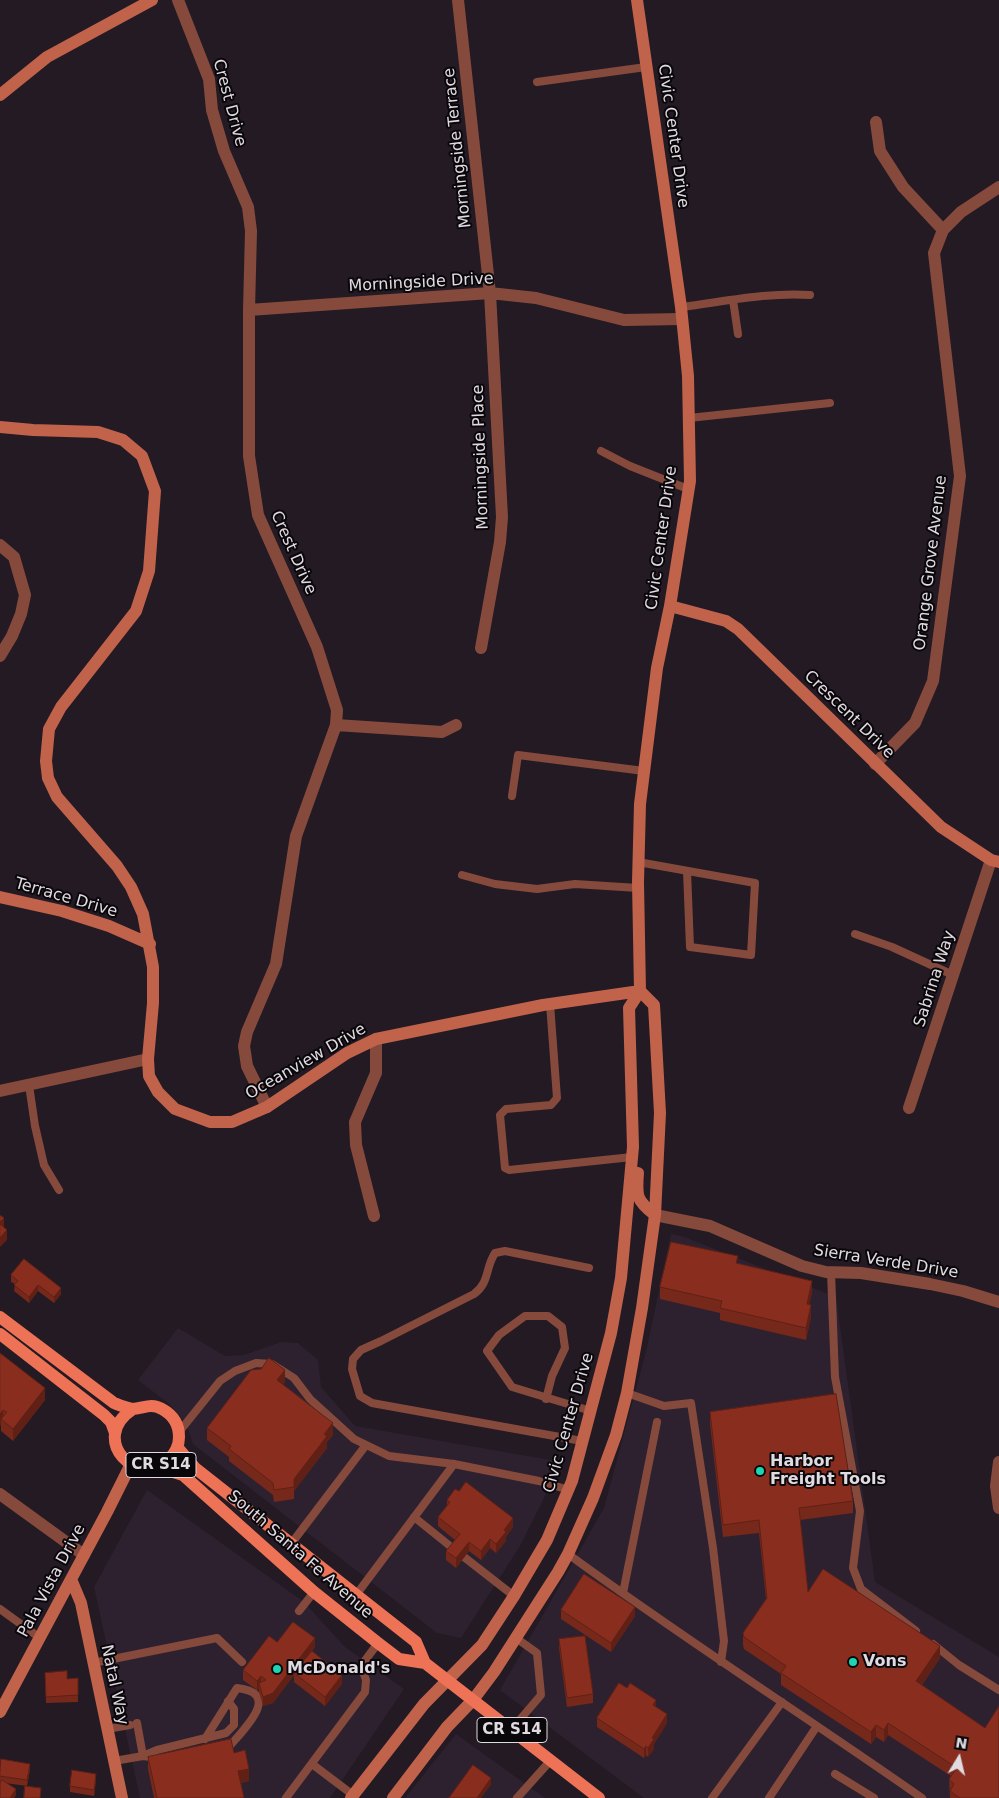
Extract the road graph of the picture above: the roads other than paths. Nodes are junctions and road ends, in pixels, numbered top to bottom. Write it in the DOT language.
graph roads {
  1 [pos="152,0"];
  2 [pos="178,0"];
  3 [pos="458,0"];
  4 [pos="637,0"];
  5 [pos="646,67"];
  6 [pos="537,82"];
  7 [pos="0,95"];
  8 [pos="876,122"];
  9 [pos="999,188"];
  10 [pos="943,230"];
  11 [pos="490,293"];
  12 [pos="810,295"];
  13 [pos="733,300"];
  14 [pos="249,310"];
  15 [pos="682,313"];
  16 [pos="738,334"];
  17 [pos="830,404"];
  18 [pos="689,418"];
  19 [pos="0,427"];
  20 [pos="601,451"];
  21 [pos="688,489"];
  22 [pos="0,545"];
  23 [pos="670,606"];
  24 [pos="481,648"];
  25 [pos="0,656"];
  26 [pos="456,724"];
  27 [pos="336,725"];
  28 [pos="875,764"];
  29 [pos="644,772"];
  30 [pos="512,796"];
  31 [pos="995,861"];
  32 [pos="638,862"];
  33 [pos="687,871"];
  34 [pos="462,875"];
  35 [pos="638,888"];
  36 [pos="0,897"];
  37 [pos="855,934"];
  38 [pos="150,944"];
  39 [pos="953,975"];
  40 [pos="640,991"];
  41 [pos="550,1004"];
  42 [pos="376,1039"];
  43 [pos="148,1059"];
  44 [pos="29,1085"];
  45 [pos="0,1092"];
  46 [pos="267,1107"];
  47 [pos="909,1108"];
  48 [pos="632,1152"];
  49 [pos="59,1190"];
  50 [pos="655,1215"];
  51 [pos="374,1216"];
  52 [pos="589,1268"];
  53 [pos="831,1272"];
  54 [pos="999,1302"];
  55 [pos="0,1317"];
  56 [pos="0,1334"];
  57 [pos="627,1393"];
  58 [pos="546,1398"];
  59 [pos="133,1409"];
  60 [pos="591,1410"];
  61 [pos="657,1422"];
  62 [pos="179,1432"];
  63 [pos="114,1433"];
  64 [pos="582,1441"];
  65 [pos="366,1445"];
  66 [pos="177,1447"];
  67 [pos="999,1462"];
  68 [pos="131,1464"];
  69 [pos="454,1464"];
  70 [pos="157,1467"];
  71 [pos="569,1490"];
  72 [pos="0,1494"];
  73 [pos="999,1508"];
  74 [pos="414,1517"];
  75 [pos="291,1544"];
  76 [pos="455,1550"];
  77 [pos="568,1554"];
  78 [pos="84,1555"];
  79 [pos="464,1557"];
  80 [pos="71,1579"];
  81 [pos="314,1592"];
  82 [pos="623,1593"];
  83 [pos="356,1595"];
  84 [pos="514,1596"];
  85 [pos="0,1609"];
  86 [pos="299,1611"];
  87 [pos="922,1636"];
  88 [pos="40,1638"];
  89 [pos="516,1638"];
  90 [pos="929,1641"];
  91 [pos="378,1643"];
  92 [pos="242,1662"];
  93 [pos="721,1662"];
  94 [pos="93,1663"];
  95 [pos="425,1663"];
  96 [pos="447,1680"];
  97 [pos="999,1690"];
  98 [pos="473,1700"];
  99 [pos="228,1701"];
  100 [pos="782,1702"];
  101 [pos="0,1712"];
  102 [pos="817,1726"];
  103 [pos="107,1729"];
  104 [pos="511,1730"];
  105 [pos="204,1739"];
  106 [pos="219,1750"];
  107 [pos="144,1756"];
  108 [pos="172,1757"];
  109 [pos="550,1760"];
  110 [pos="114,1761"];
  111 [pos="312,1764"];
  112 [pos="835,1774"];
  113 [pos="352,1797"];
  114 [pos="122,1798"];
  115 [pos="286,1798"];
  116 [pos="393,1798"];
  117 [pos="517,1798"];
  118 [pos="599,1798"];
  119 [pos="712,1798"];
  120 [pos="769,1798"];
  121 [pos="874,1798"];
  122 [pos="922,1798"];
  1 -- 7 [label="main road"];
  2 -- 14 [label="street, Crest Drive"];
  3 -- 11 [label="street, Morningside Terrace"];
  4 -- 5 [label="main road, Civic Center Drive"];
  5 -- 6 [label="lane"];
  5 -- 15 [label="main road, Civic Center Drive"];
  8 -- 10 [label="street"];
  9 -- 10 [label="street"];
  10 -- 28 [label="street, Orange Grove Avenue"];
  11 -- 14 [label="street, Morningside Drive"];
  11 -- 15 [label="street, Morningside Drive"];
  11 -- 24 [label="street, Morningside Place"];
  12 -- 13 [label="lane"];
  13 -- 15 [label="lane"];
  13 -- 16 [label="lane"];
  14 -- 27 [label="street, Crest Drive"];
  15 -- 18 [label="main road, Civic Center Drive"];
  17 -- 18 [label="lane"];
  18 -- 21 [label="main road, Civic Center Drive"];
  19 -- 38 [label="main road, Oceanview Drive"];
  20 -- 21 [label="lane"];
  21 -- 23 [label="main road, Civic Center Drive"];
  22 -- 25 [label="street"];
  23 -- 28 [label="main road, Crescent Drive"];
  23 -- 29 [label="main road, Civic Center Drive"];
  26 -- 27 [label="street"];
  27 -- 46 [label="street, Crest Drive"];
  28 -- 31 [label="main road, Crescent Drive"];
  29 -- 30 [label="lane"];
  29 -- 32 [label="main road, Civic Center Drive"];
  31 -- 39 [label="street, Sabrina Way"];
  32 -- 33 [label="lane"];
  32 -- 35 [label="main road, Civic Center Drive"];
  33 -- 33 [label="lane"];
  34 -- 35 [label="lane"];
  35 -- 40 [label="main road, Civic Center Drive"];
  36 -- 38 [label="main road, Terrace Drive"];
  37 -- 39 [label="lane"];
  38 -- 43 [label="main road, Oceanview Drive"];
  39 -- 47 [label="street, Sabrina Way"];
  40 -- 41 [label="main road, Oceanview Drive"];
  40 -- 48 [label="main road, Civic Center Drive"];
  40 -- 50 [label="main road"];
  41 -- 42 [label="main road, Oceanview Drive"];
  41 -- 48 [label="lane"];
  42 -- 46 [label="main road, Oceanview Drive"];
  42 -- 51 [label="street"];
  43 -- 44 [label="street"];
  43 -- 46 [label="main road, Oceanview Drive"];
  44 -- 45 [label="street"];
  44 -- 49 [label="lane"];
  48 -- 50 [label="main road"];
  48 -- 60 [label="main road, Civic Center Drive"];
  50 -- 53 [label="street, Sierra Verde Drive"];
  50 -- 57 [label="main road"];
  52 -- 64 [label="lane"];
  53 -- 54 [label="street, Sierra Verde Drive"];
  53 -- 87 [label="lane"];
  55 -- 59 [label="main road, CR S14"];
  56 -- 63 [label="main road, CR S14"];
  57 -- 77 [label="main road"];
  57 -- 93 [label="lane"];
  58 -- 58 [label="lane"];
  58 -- 60 [label="lane"];
  59 -- 62 [label="main road, CR S14"];
  59 -- 63 [label="main road, CR S14"];
  60 -- 64 [label="main road, Civic Center Drive"];
  61 -- 82 [label="lane"];
  62 -- 65 [label="lane"];
  62 -- 66 [label="main road, CR S14"];
  63 -- 68 [label="main road, CR S14"];
  64 -- 71 [label="main road, Civic Center Drive"];
  65 -- 69 [label="lane"];
  65 -- 75 [label="lane"];
  66 -- 70 [label="main road, CR S14"];
  66 -- 75 [label="main road, South Santa Fe Avenue / CR S14"];
  67 -- 73 [label="street"];
  68 -- 70 [label="main road, South Santa Fe Avenue / CR S14"];
  68 -- 78 [label="main road, Pala Vista Drive"];
  69 -- 71 [label="lane"];
  69 -- 74 [label="lane"];
  70 -- 81 [label="main road, South Santa Fe Avenue / CR S14"];
  71 -- 84 [label="main road, Civic Center Drive"];
  72 -- 78 [label="street"];
  74 -- 76 [label="lane"];
  74 -- 83 [label="lane"];
  75 -- 83 [label="main road, South Santa Fe Avenue / CR S14"];
  77 -- 82 [label="lane"];
  77 -- 89 [label="main road"];
  78 -- 80 [label="main road, Pala Vista Drive"];
  79 -- 84 [label="lane"];
  80 -- 88 [label="main road, Pala Vista Drive"];
  80 -- 94 [label="main road, Natal Way"];
  81 -- 86 [label="lane"];
  81 -- 91 [label="main road, South Santa Fe Avenue / CR S14"];
  82 -- 93 [label="lane"];
  83 -- 95 [label="main road, South Santa Fe Avenue / CR S14"];
  84 -- 96 [label="main road, Civic Center Drive"];
  85 -- 88 [label="lane"];
  88 -- 101 [label="main road, Pala Vista Drive"];
  89 -- 98 [label="main road"];
  89 -- 104 [label="lane"];
  90 -- 97 [label="lane"];
  91 -- 95 [label="main road, South Santa Fe Avenue / CR S14"];
  91 -- 111 [label="lane"];
  92 -- 94 [label="lane"];
  93 -- 100 [label="lane"];
  94 -- 103 [label="main road, Natal Way"];
  95 -- 96 [label="main road, South Santa Fe Avenue / CR S14"];
  96 -- 98 [label="main road, South Santa Fe Avenue / CR S14"];
  96 -- 113 [label="main road, Civic Center Drive"];
  98 -- 104 [label="main road, South Santa Fe Avenue / CR S14"];
  98 -- 116 [label="main road"];
  99 -- 105 [label="lane"];
  99 -- 105 [label="lane"];
  99 -- 106 [label="lane"];
  100 -- 102 [label="lane"];
  100 -- 119 [label="lane"];
  102 -- 120 [label="lane"];
  102 -- 122 [label="lane"];
  103 -- 107 [label="lane"];
  103 -- 110 [label="main road, Natal Way"];
  104 -- 109 [label="main road, South Santa Fe Avenue / CR S14"];
  105 -- 107 [label="lane"];
  107 -- 108 [label="lane"];
  107 -- 110 [label="lane"];
  109 -- 117 [label="lane"];
  109 -- 118 [label="main road, South Santa Fe Avenue / CR S14"];
  110 -- 114 [label="main road, Natal Way"];
  111 -- 113 [label="lane"];
  111 -- 115 [label="lane"];
  112 -- 121 [label="lane"];
}
